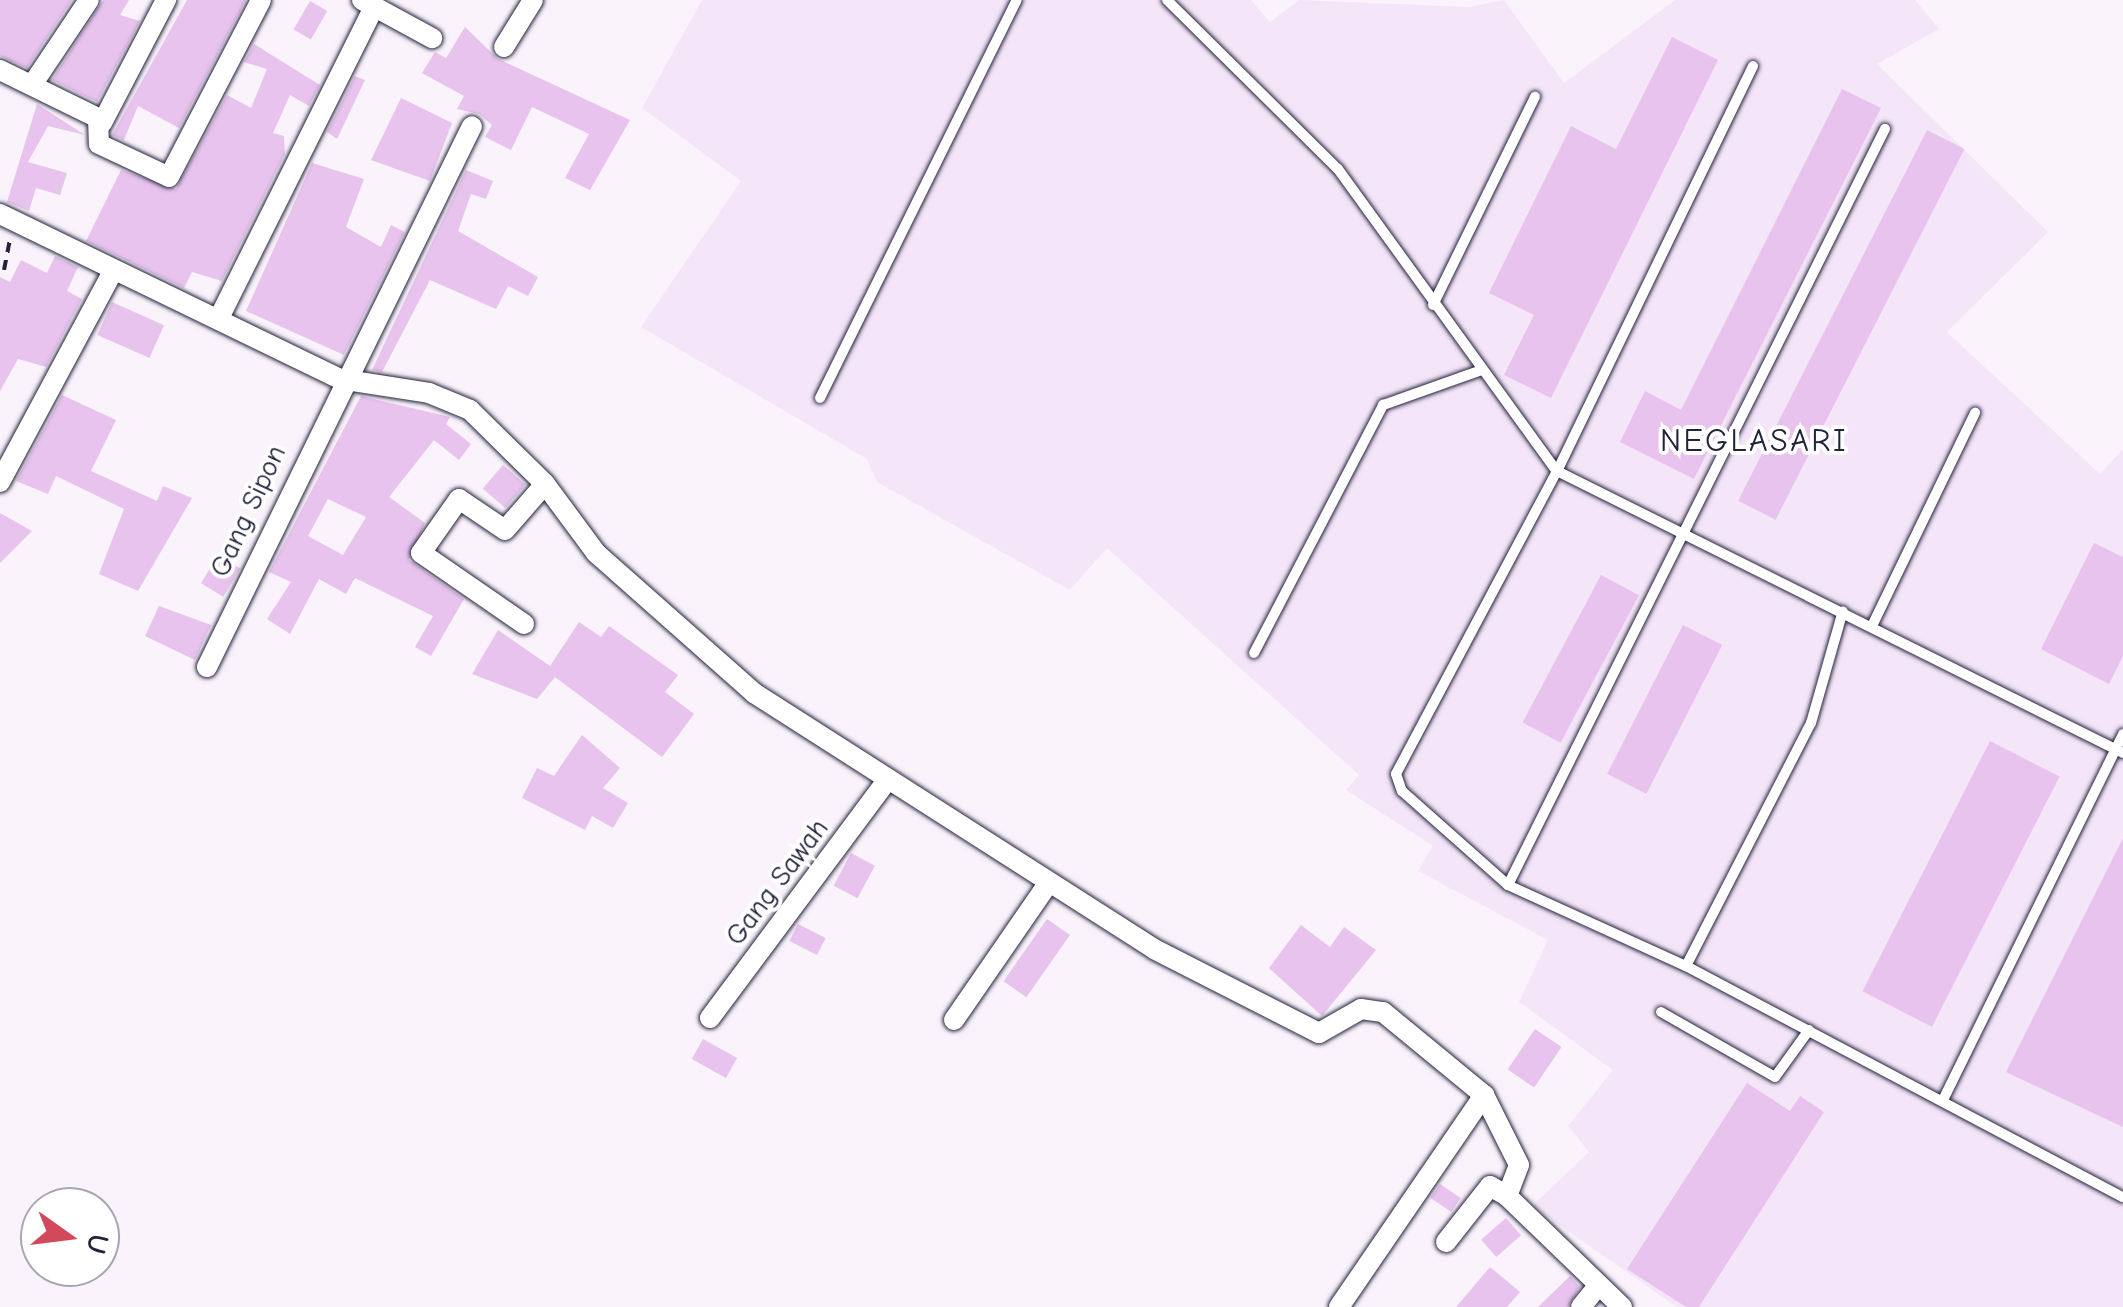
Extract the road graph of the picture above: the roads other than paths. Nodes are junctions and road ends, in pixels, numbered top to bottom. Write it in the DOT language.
graph roads {
  1 [pos="88,0"];
  2 [pos="166,0"];
  3 [pos="261,0"];
  4 [pos="533,0"];
  5 [pos="1017,0"];
  6 [pos="1167,0"];
  7 [pos="368,4"];
  8 [pos="432,38"];
  9 [pos="504,47"];
  10 [pos="1752,66"];
  11 [pos="0,70"];
  12 [pos="32,85"];
  13 [pos="1535,97"];
  14 [pos="102,123"];
  15 [pos="472,126"];
  16 [pos="1885,130"];
  17 [pos="7,218"];
  18 [pos="113,271"];
  19 [pos="1434,305"];
  20 [pos="220,316"];
  21 [pos="1482,370"];
  22 [pos="340,379"];
  23 [pos="820,398"];
  24 [pos="1975,413"];
  25 [pos="1557,471"];
  26 [pos="0,482"];
  27 [pos="545,484"];
  28 [pos="1684,532"];
  29 [pos="1842,611"];
  30 [pos="524,624"];
  31 [pos="1872,626"];
  32 [pos="1254,653"];
  33 [pos="207,667"];
  34 [pos="2123,734"];
  35 [pos="2119,751"];
  36 [pos="888,779"];
  37 [pos="1047,885"];
  38 [pos="1508,886"];
  39 [pos="1686,966"];
  40 [pos="1661,1012"];
  41 [pos="710,1018"];
  42 [pos="954,1020"];
  43 [pos="1809,1030"];
  44 [pos="1484,1095"];
  45 [pos="1944,1100"];
  46 [pos="1507,1196"];
  47 [pos="2123,1197"];
  48 [pos="1446,1242"];
  49 [pos="1596,1288"];
  50 [pos="1339,1307"];
  51 [pos="1581,1307"];
  52 [pos="1622,1307"];
  1 -- 12 [label="street"];
  2 -- 14 [label="street"];
  3 -- 14 [label="street"];
  4 -- 9 [label="street"];
  5 -- 23 [label="lane"];
  6 -- 19 [label="lane"];
  7 -- 8 [label="street"];
  7 -- 20 [label="street"];
  10 -- 25 [label="lane"];
  11 -- 12 [label="street"];
  12 -- 14 [label="street"];
  13 -- 19 [label="lane"];
  15 -- 22 [label="street, Gang Sipon"];
  16 -- 28 [label="lane"];
  17 -- 18 [label="street"];
  18 -- 20 [label="street"];
  18 -- 26 [label="street"];
  19 -- 21 [label="lane"];
  20 -- 22 [label="street"];
  21 -- 25 [label="lane"];
  21 -- 32 [label="lane"];
  22 -- 27 [label="street"];
  22 -- 33 [label="street, Gang Sipon"];
  24 -- 31 [label="lane"];
  25 -- 28 [label="lane"];
  25 -- 38 [label="lane"];
  27 -- 30 [label="street"];
  27 -- 36 [label="street"];
  28 -- 29 [label="lane"];
  28 -- 38 [label="lane"];
  29 -- 31 [label="lane"];
  29 -- 39 [label="lane"];
  31 -- 35 [label="lane"];
  34 -- 35 [label="lane"];
  35 -- 45 [label="lane"];
  36 -- 37 [label="street"];
  36 -- 41 [label="street, Gang Sawah"];
  37 -- 42 [label="street"];
  37 -- 44 [label="street"];
  38 -- 39 [label="lane"];
  39 -- 43 [label="lane"];
  40 -- 43 [label="lane"];
  43 -- 45 [label="lane"];
  44 -- 46 [label="street"];
  44 -- 50 [label="street"];
  45 -- 47 [label="lane"];
  46 -- 48 [label="street"];
  46 -- 49 [label="street"];
  49 -- 51 [label="street"];
  49 -- 52 [label="street"];
}
